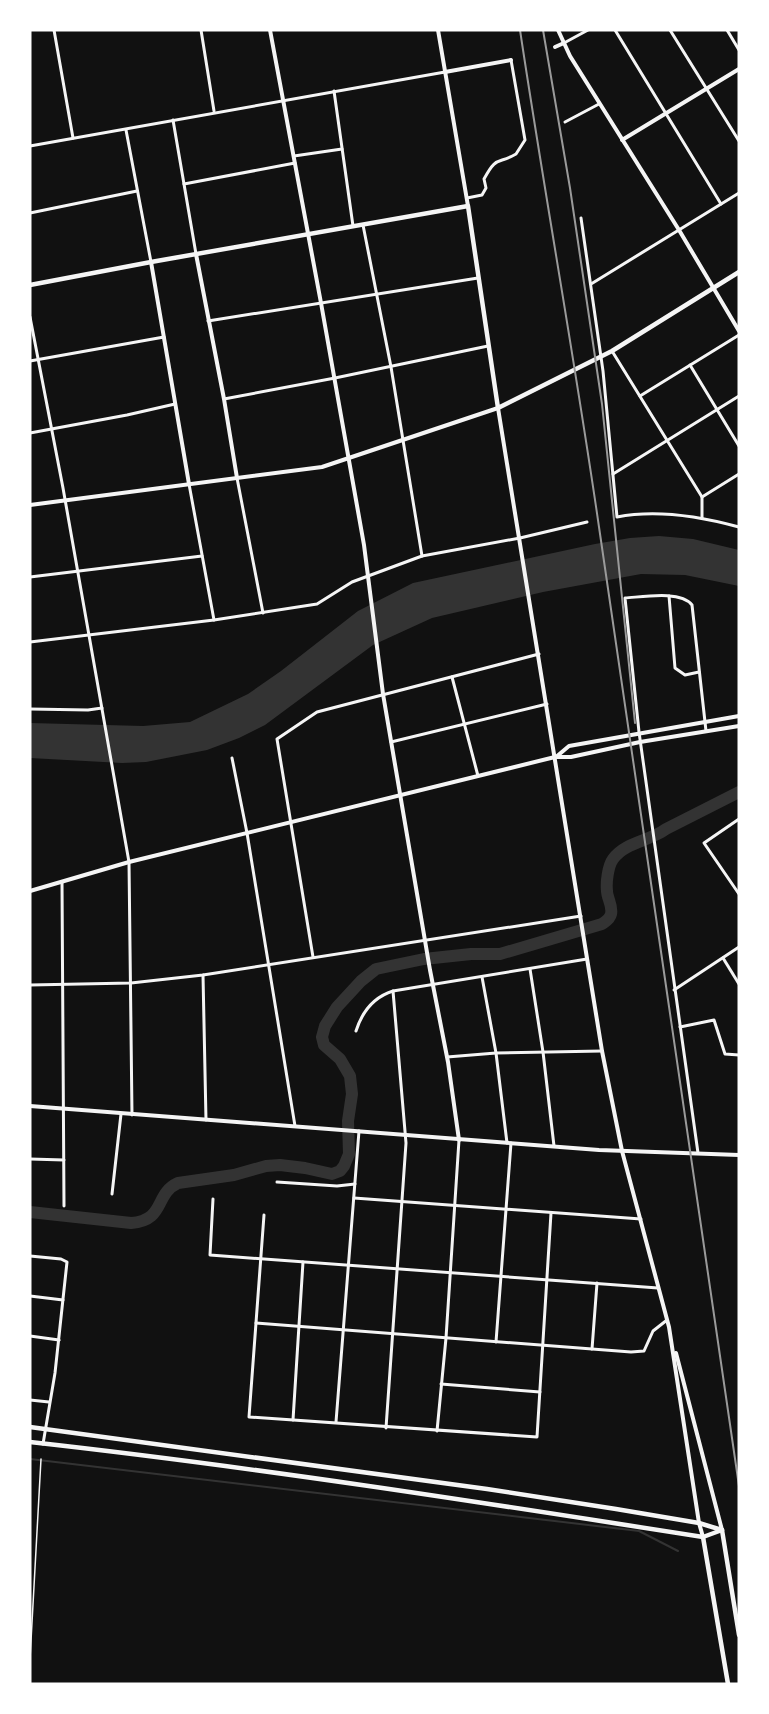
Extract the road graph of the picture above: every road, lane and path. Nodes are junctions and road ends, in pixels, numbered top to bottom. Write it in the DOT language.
graph roads {
  1 [pos="54,30"];
  2 [pos="201,30"];
  3 [pos="270,30"];
  4 [pos="438,30"];
  5 [pos="558,30"];
  6 [pos="588,30"];
  7 [pos="615,30"];
  8 [pos="670,30"];
  9 [pos="727,30"];
  10 [pos="564,43"];
  11 [pos="555,47"];
  12 [pos="739,50"];
  13 [pos="511,60"];
  14 [pos="739,69"];
  15 [pos="445,72"];
  16 [pos="706,89"];
  17 [pos="334,91"];
  18 [pos="283,100"];
  19 [pos="599,104"];
  20 [pos="214,112"];
  21 [pos="666,113"];
  22 [pos="173,120"];
  23 [pos="565,122"];
  24 [pos="126,130"];
  25 [pos="73,138"];
  26 [pos="622,141"];
  27 [pos="739,141"];
  28 [pos="30,146"];
  29 [pos="342,149"];
  30 [pos="294,156"];
  31 [pos="295,163"];
  32 [pos="184,184"];
  33 [pos="137,191"];
  34 [pos="739,193"];
  35 [pos="467,198"];
  36 [pos="721,204"];
  37 [pos="468,206"];
  38 [pos="30,213"];
  39 [pos="581,218"];
  40 [pos="363,225"];
  41 [pos="353,226"];
  42 [pos="679,230"];
  43 [pos="308,234"];
  44 [pos="196,254"];
  45 [pos="151,262"];
  46 [pos="739,272"];
  47 [pos="478,278"];
  48 [pos="591,284"];
  49 [pos="30,285"];
  50 [pos="712,288"];
  51 [pos="376,294"];
  52 [pos="321,303"];
  53 [pos="30,317"];
  54 [pos="208,321"];
  55 [pos="739,333"];
  56 [pos="164,337"];
  57 [pos="488,346"];
  58 [pos="612,351"];
  59 [pos="602,356"];
  60 [pos="37,360"];
  61 [pos="30,361"];
  62 [pos="690,365"];
  63 [pos="391,367"];
  64 [pos="335,378"];
  65 [pos="639,396"];
  66 [pos="739,396"];
  67 [pos="224,399"];
  68 [pos="175,404"];
  69 [pos="498,408"];
  70 [pos="717,410"];
  71 [pos="51,429"];
  72 [pos="30,433"];
  73 [pos="401,441"];
  74 [pos="668,441"];
  75 [pos="739,446"];
  76 [pos="348,458"];
  77 [pos="613,474"];
  78 [pos="739,474"];
  79 [pos="237,478"];
  80 [pos="189,484"];
  81 [pos="702,497"];
  82 [pos="65,501"];
  83 [pos="30,505"];
  84 [pos="702,518"];
  85 [pos="587,522"];
  86 [pos="739,527"];
  87 [pos="520,538"];
  88 [pos="202,556"];
  89 [pos="422,556"];
  90 [pos="77,571"];
  91 [pos="369,576"];
  92 [pos="30,577"];
  93 [pos="669,596"];
  94 [pos="262,613"];
  95 [pos="214,620"];
  96 [pos="88,635"];
  97 [pos="30,642"];
  98 [pos="539,654"];
  99 [pos="699,672"];
  100 [pos="452,677"];
  101 [pos="384,694"];
  102 [pos="547,704"];
  103 [pos="102,708"];
  104 [pos="30,709"];
  105 [pos="739,716"];
  106 [pos="705,722"];
  107 [pos="464,723"];
  108 [pos="739,726"];
  109 [pos="706,731"];
  110 [pos="639,732"];
  111 [pos="391,742"];
  112 [pos="640,742"];
  113 [pos="555,757"];
  114 [pos="232,758"];
  115 [pos="478,776"];
  116 [pos="400,796"];
  117 [pos="739,819"];
  118 [pos="292,822"];
  119 [pos="247,833"];
  120 [pos="129,862"];
  121 [pos="62,882"];
  122 [pos="739,883"];
  123 [pos="734,887"];
  124 [pos="30,891"];
  125 [pos="739,894"];
  126 [pos="581,917"];
  127 [pos="424,939"];
  128 [pos="739,947"];
  129 [pos="313,957"];
  130 [pos="723,958"];
  131 [pos="588,959"];
  132 [pos="269,965"];
  133 [pos="530,969"];
  134 [pos="203,975"];
  135 [pos="482,977"];
  136 [pos="131,983"];
  137 [pos="739,984"];
  138 [pos="30,985"];
  139 [pos="64,985"];
  140 [pos="433,985"];
  141 [pos="674,990"];
  142 [pos="393,991"];
  143 [pos="680,1027"];
  144 [pos="356,1031"];
  145 [pos="602,1051"];
  146 [pos="543,1052"];
  147 [pos="496,1053"];
  148 [pos="739,1055"];
  149 [pos="447,1058"];
  150 [pos="30,1106"];
  151 [pos="64,1109"];
  152 [pos="121,1114"];
  153 [pos="132,1114"];
  154 [pos="206,1119"];
  155 [pos="295,1127"];
  156 [pos="358,1131"];
  157 [pos="405,1135"];
  158 [pos="459,1140"];
  159 [pos="509,1143"];
  160 [pos="554,1146"];
  161 [pos="622,1151"];
  162 [pos="698,1153"];
  163 [pos="739,1155"];
  164 [pos="30,1159"];
  165 [pos="64,1160"];
  166 [pos="277,1182"];
  167 [pos="355,1184"];
  168 [pos="112,1194"];
  169 [pos="354,1198"];
  170 [pos="213,1199"];
  171 [pos="403,1202"];
  172 [pos="64,1206"];
  173 [pos="455,1206"];
  174 [pos="506,1210"];
  175 [pos="551,1213"];
  176 [pos="264,1215"];
  177 [pos="641,1219"];
  178 [pos="30,1256"];
  179 [pos="260,1259"];
  180 [pos="303,1262"];
  181 [pos="350,1265"];
  182 [pos="398,1269"];
  183 [pos="450,1273"];
  184 [pos="501,1276"];
  185 [pos="547,1280"];
  186 [pos="597,1283"];
  187 [pos="658,1288"];
  188 [pos="30,1296"];
  189 [pos="63,1300"];
  190 [pos="667,1320"];
  191 [pos="256,1323"];
  192 [pos="299,1326"];
  193 [pos="345,1330"];
  194 [pos="392,1334"];
  195 [pos="671,1335"];
  196 [pos="30,1336"];
  197 [pos="446,1338"];
  198 [pos="59,1340"];
  199 [pos="496,1342"];
  200 [pos="543,1345"];
  201 [pos="592,1349"];
  202 [pos="441,1384"];
  203 [pos="540,1392"];
  204 [pos="30,1400"];
  205 [pos="49,1402"];
  206 [pos="293,1420"];
  207 [pos="336,1423"];
  208 [pos="30,1427"];
  209 [pos="386,1428"];
  210 [pos="45,1429"];
  211 [pos="436,1431"];
  212 [pos="30,1442"];
  213 [pos="43,1444"];
  214 [pos="41,1458"];
  215 [pos="699,1523"];
  216 [pos="722,1530"];
  217 [pos="703,1537"];
  218 [pos="739,1635"];
  219 [pos="30,1659"];
  220 [pos="728,1684"];
  1 -- 25 [label="street"];
  2 -- 20 [label="street"];
  3 -- 18 [label="street"];
  4 -- 15 [label="street"];
  5 -- 10 [label="street"];
  6 -- 10 [label="street"];
  7 -- 21 [label="street"];
  8 -- 16 [label="street"];
  9 -- 12 [label="street"];
  10 -- 11 [label="street"];
  10 -- 19 [label="street"];
  13 -- 15 [label="street"];
  13 -- 35 [label="street"];
  14 -- 16 [label="street"];
  15 -- 17 [label="street"];
  15 -- 35 [label="street"];
  16 -- 21 [label="street"];
  16 -- 27 [label="street"];
  17 -- 18 [label="street"];
  17 -- 29 [label="street"];
  18 -- 20 [label="street"];
  18 -- 30 [label="street"];
  19 -- 23 [label="street"];
  19 -- 26 [label="street"];
  20 -- 22 [label="street"];
  21 -- 26 [label="street"];
  21 -- 36 [label="street"];
  22 -- 24 [label="street"];
  22 -- 32 [label="street"];
  24 -- 25 [label="street"];
  24 -- 33 [label="street"];
  25 -- 28 [label="street"];
  26 -- 42 [label="street"];
  29 -- 30 [label="street"];
  29 -- 41 [label="street"];
  30 -- 31 [label="street"];
  31 -- 32 [label="street"];
  31 -- 43 [label="street"];
  32 -- 44 [label="street"];
  33 -- 38 [label="street"];
  33 -- 45 [label="street"];
  34 -- 36 [label="street"];
  35 -- 37 [label="street"];
  36 -- 42 [label="street"];
  37 -- 40 [label="highway"];
  37 -- 47 [label="highway"];
  39 -- 48 [label="street"];
  40 -- 41 [label="highway"];
  40 -- 51 [label="street"];
  41 -- 43 [label="highway"];
  42 -- 48 [label="street"];
  42 -- 50 [label="street"];
  43 -- 44 [label="highway"];
  43 -- 52 [label="street"];
  44 -- 45 [label="highway"];
  44 -- 54 [label="street"];
  45 -- 49 [label="highway"];
  45 -- 56 [label="street"];
  46 -- 50 [label="highway"];
  47 -- 51 [label="street"];
  47 -- 57 [label="highway"];
  48 -- 59 [label="street"];
  50 -- 55 [label="street"];
  50 -- 58 [label="highway"];
  51 -- 52 [label="street"];
  51 -- 63 [label="street"];
  52 -- 54 [label="street"];
  52 -- 64 [label="street"];
  53 -- 60 [label="street"];
  54 -- 67 [label="street"];
  55 -- 62 [label="street"];
  56 -- 60 [label="street"];
  56 -- 68 [label="street"];
  57 -- 63 [label="street"];
  57 -- 69 [label="highway"];
  58 -- 59 [label="highway"];
  58 -- 65 [label="street"];
  59 -- 69 [label="highway"];
  59 -- 77 [label="street"];
  60 -- 61 [label="street"];
  60 -- 71 [label="street"];
  62 -- 65 [label="street"];
  62 -- 70 [label="street"];
  63 -- 64 [label="street"];
  63 -- 73 [label="street"];
  64 -- 67 [label="street"];
  64 -- 76 [label="street"];
  65 -- 74 [label="street"];
  66 -- 70 [label="street"];
  67 -- 79 [label="street"];
  68 -- 71 [label="street"];
  68 -- 80 [label="street"];
  69 -- 73 [label="street"];
  69 -- 87 [label="street"];
  70 -- 74 [label="street"];
  70 -- 75 [label="street"];
  71 -- 72 [label="street"];
  71 -- 82 [label="street"];
  73 -- 76 [label="street"];
  73 -- 89 [label="street"];
  74 -- 77 [label="street"];
  74 -- 81 [label="street"];
  76 -- 79 [label="street"];
  76 -- 91 [label="street"];
  77 -- 84 [label="street"];
  78 -- 81 [label="street"];
  79 -- 80 [label="street"];
  79 -- 94 [label="street"];
  80 -- 82 [label="street"];
  80 -- 88 [label="street"];
  81 -- 84 [label="street"];
  82 -- 83 [label="street"];
  82 -- 90 [label="street"];
  84 -- 86 [label="street"];
  85 -- 87 [label="street"];
  87 -- 89 [label="street"];
  87 -- 98 [label="street"];
  88 -- 90 [label="street"];
  88 -- 95 [label="street"];
  89 -- 91 [label="street"];
  90 -- 92 [label="street"];
  90 -- 96 [label="street"];
  91 -- 94 [label="street"];
  91 -- 101 [label="street"];
  93 -- 99 [label="street"];
  93 -- 99 [label="street"];
  93 -- 110 [label="street"];
  94 -- 95 [label="street"];
  95 -- 96 [label="street"];
  96 -- 97 [label="street"];
  96 -- 103 [label="street"];
  98 -- 100 [label="street"];
  98 -- 102 [label="street"];
  99 -- 106 [label="street"];
  100 -- 101 [label="street"];
  100 -- 107 [label="street"];
  101 -- 111 [label="street"];
  101 -- 118 [label="street"];
  102 -- 107 [label="street"];
  102 -- 113 [label="street"];
  103 -- 104 [label="street"];
  103 -- 120 [label="street"];
  105 -- 106 [label="street"];
  106 -- 109 [label="street"];
  106 -- 110 [label="street"];
  107 -- 111 [label="street"];
  107 -- 115 [label="street"];
  108 -- 109 [label="street"];
  109 -- 112 [label="street"];
  110 -- 112 [label="street"];
  110 -- 113 [label="street"];
  111 -- 116 [label="street"];
  112 -- 113 [label="street"];
  112 -- 141 [label="street"];
  113 -- 115 [label="street"];
  113 -- 126 [label="street"];
  114 -- 119 [label="street"];
  115 -- 116 [label="street"];
  116 -- 118 [label="street"];
  116 -- 127 [label="street"];
  117 -- 123 [label="street"];
  118 -- 119 [label="street"];
  118 -- 129 [label="street"];
  119 -- 120 [label="street"];
  119 -- 132 [label="street"];
  120 -- 121 [label="street"];
  120 -- 136 [label="street"];
  121 -- 124 [label="street"];
  121 -- 139 [label="street"];
  122 -- 123 [label="street"];
  123 -- 125 [label="street"];
  126 -- 127 [label="street"];
  126 -- 131 [label="street"];
  127 -- 129 [label="street"];
  127 -- 140 [label="street"];
  128 -- 130 [label="street"];
  129 -- 132 [label="street"];
  130 -- 137 [label="street"];
  130 -- 141 [label="street"];
  131 -- 133 [label="street"];
  131 -- 145 [label="street"];
  132 -- 134 [label="street"];
  132 -- 155 [label="street"];
  133 -- 135 [label="street"];
  133 -- 146 [label="street"];
  134 -- 136 [label="street"];
  134 -- 154 [label="street"];
  135 -- 140 [label="street"];
  135 -- 147 [label="street"];
  136 -- 139 [label="street"];
  136 -- 153 [label="street"];
  138 -- 139 [label="street"];
  139 -- 151 [label="street"];
  140 -- 142 [label="street"];
  140 -- 149 [label="street"];
  141 -- 143 [label="street"];
  142 -- 144 [label="street"];
  142 -- 157 [label="street"];
  143 -- 148 [label="street"];
  143 -- 162 [label="street"];
  145 -- 146 [label="street"];
  145 -- 161 [label="street"];
  146 -- 147 [label="street"];
  146 -- 160 [label="street"];
  147 -- 149 [label="street"];
  147 -- 159 [label="street"];
  149 -- 158 [label="street"];
  150 -- 151 [label="street"];
  151 -- 152 [label="street"];
  151 -- 165 [label="street"];
  152 -- 153 [label="street"];
  152 -- 168 [label="street"];
  153 -- 154 [label="street"];
  154 -- 155 [label="street"];
  155 -- 156 [label="street"];
  156 -- 157 [label="street"];
  156 -- 167 [label="street"];
  157 -- 158 [label="street"];
  157 -- 171 [label="street"];
  158 -- 159 [label="street"];
  158 -- 173 [label="street"];
  159 -- 160 [label="street"];
  159 -- 174 [label="street"];
  160 -- 161 [label="street"];
  161 -- 162 [label="street"];
  161 -- 177 [label="street"];
  162 -- 163 [label="street"];
  164 -- 165 [label="street"];
  165 -- 172 [label="street"];
  166 -- 167 [label="street"];
  167 -- 169 [label="street"];
  169 -- 171 [label="street"];
  169 -- 181 [label="street"];
  170 -- 179 [label="street"];
  171 -- 173 [label="street"];
  171 -- 182 [label="street"];
  173 -- 174 [label="street"];
  173 -- 183 [label="street"];
  174 -- 175 [label="street"];
  174 -- 184 [label="street"];
  175 -- 177 [label="street"];
  175 -- 185 [label="street"];
  176 -- 179 [label="street"];
  177 -- 187 [label="street"];
  178 -- 189 [label="street"];
  179 -- 180 [label="street"];
  179 -- 191 [label="street"];
  180 -- 181 [label="street"];
  180 -- 192 [label="street"];
  181 -- 182 [label="street"];
  181 -- 193 [label="street"];
  182 -- 183 [label="street"];
  182 -- 194 [label="street"];
  183 -- 184 [label="street"];
  183 -- 197 [label="street"];
  184 -- 185 [label="street"];
  184 -- 199 [label="street"];
  185 -- 186 [label="street"];
  185 -- 200 [label="street"];
  186 -- 187 [label="street"];
  186 -- 201 [label="street"];
  187 -- 190 [label="street"];
  188 -- 189 [label="street"];
  189 -- 198 [label="street"];
  190 -- 195 [label="street"];
  190 -- 201 [label="street"];
  191 -- 192 [label="street"];
  191 -- 206 [label="street"];
  192 -- 193 [label="street"];
  192 -- 206 [label="street"];
  193 -- 194 [label="street"];
  193 -- 207 [label="street"];
  194 -- 197 [label="street"];
  194 -- 209 [label="street"];
  195 -- 215 [label="street"];
  195 -- 216 [label="street"];
  196 -- 198 [label="street"];
  197 -- 199 [label="street"];
  197 -- 202 [label="street"];
  198 -- 205 [label="street"];
  199 -- 200 [label="street"];
  200 -- 201 [label="street"];
  200 -- 203 [label="street"];
  202 -- 203 [label="street"];
  202 -- 211 [label="street"];
  203 -- 211 [label="street"];
  204 -- 205 [label="street"];
  205 -- 210 [label="street"];
  206 -- 207 [label="street"];
  207 -- 209 [label="street"];
  208 -- 210 [label="highway"];
  209 -- 211 [label="street"];
  210 -- 213 [label="street"];
  210 -- 215 [label="highway"];
  212 -- 213 [label="highway"];
  213 -- 217 [label="highway"];
  214 -- 219 [label="lane"];
  215 -- 216 [label="highway"];
  215 -- 217 [label="street"];
  216 -- 217 [label="highway"];
  216 -- 218 [label="highway"];
  217 -- 220 [label="highway"];
}
